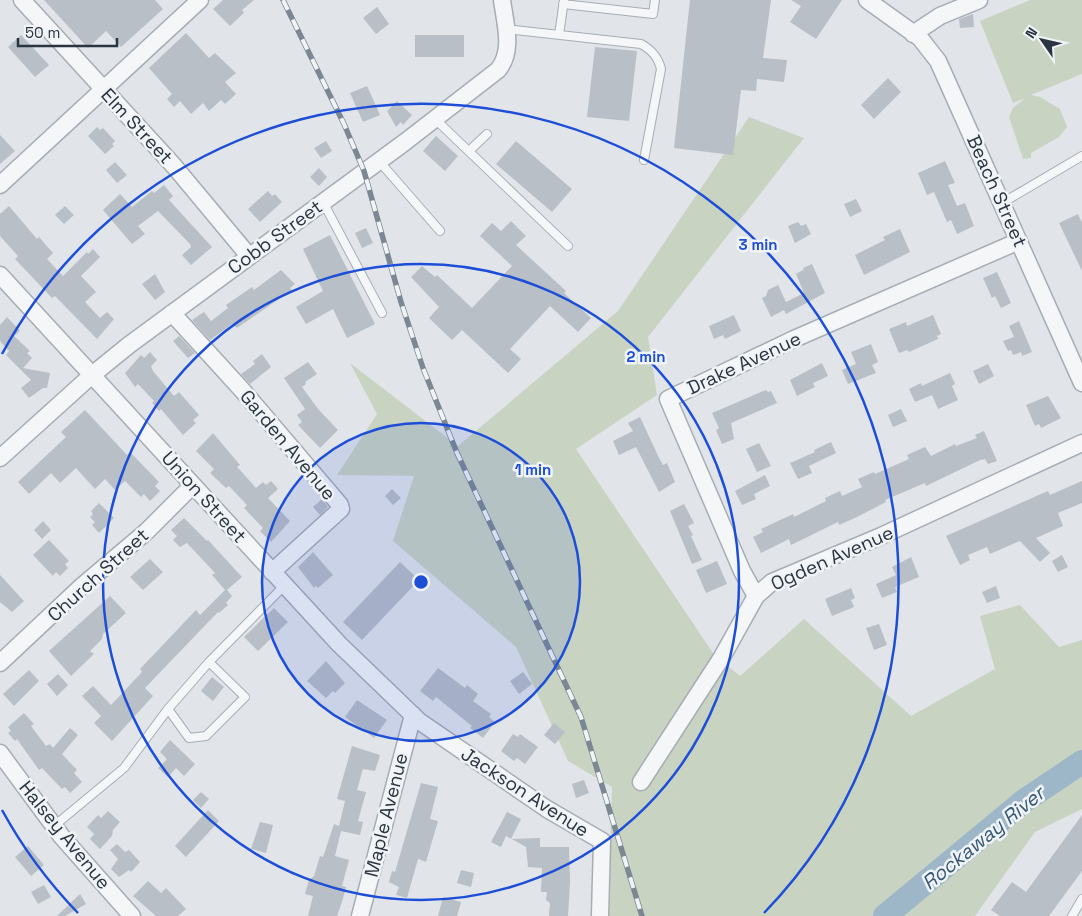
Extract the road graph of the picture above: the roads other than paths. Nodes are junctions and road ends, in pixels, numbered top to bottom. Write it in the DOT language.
graph roads {
  1 [pos="22,0"];
  2 [pos="200,0"];
  3 [pos="502,0"];
  4 [pos="655,0"];
  5 [pos="867,0"];
  6 [pos="979,0"];
  7 [pos="564,2"];
  8 [pos="506,29"];
  9 [pos="914,34"];
  10 [pos="559,35"];
  11 [pos="102,89"];
  12 [pos="435,118"];
  13 [pos="487,134"];
  14 [pos="469,151"];
  15 [pos="1082,156"];
  16 [pos="644,160"];
  17 [pos="379,161"];
  18 [pos="0,184"];
  19 [pos="323,202"];
  20 [pos="1002,203"];
  21 [pos="440,231"];
  22 [pos="1019,241"];
  23 [pos="568,246"];
  24 [pos="249,256"];
  25 [pos="0,275"];
  26 [pos="172,313"];
  27 [pos="382,313"];
  28 [pos="92,375"];
  29 [pos="1082,383"];
  30 [pos="1082,444"];
  31 [pos="0,458"];
  32 [pos="193,485"];
  33 [pos="272,572"];
  34 [pos="285,585"];
  35 [pos="756,596"];
  36 [pos="209,662"];
  37 [pos="0,663"];
  38 [pos="168,709"];
  39 [pos="413,715"];
  40 [pos="0,754"];
  41 [pos="641,782"];
  42 [pos="54,826"];
  43 [pos="1082,899"];
  44 [pos="132,916"];
  45 [pos="360,916"];
  46 [pos="600,916"];
  47 [pos="1072,916"];
  1 -- 11 [label="street, Elm Street"];
  2 -- 11 [label="street"];
  3 -- 8 [label="street, Cobb Street"];
  4 -- 7 [label="lane"];
  5 -- 9 [label="street, Beach Street"];
  6 -- 9 [label="street"];
  7 -- 10 [label="lane"];
  8 -- 10 [label="lane"];
  8 -- 12 [label="street, Cobb Street"];
  9 -- 20 [label="street, Beach Street"];
  10 -- 16 [label="lane"];
  11 -- 18 [label="street"];
  11 -- 24 [label="street, Elm Street"];
  12 -- 14 [label="lane"];
  12 -- 17 [label="street, Cobb Street"];
  13 -- 14 [label="lane"];
  14 -- 23 [label="lane"];
  15 -- 20 [label="lane"];
  17 -- 19 [label="street, Cobb Street"];
  17 -- 21 [label="lane"];
  19 -- 24 [label="street, Cobb Street"];
  19 -- 27 [label="lane"];
  20 -- 22 [label="street, Beach Street"];
  22 -- 29 [label="street, Beach Street"];
  22 -- 35 [label="street, Drake Avenue"];
  24 -- 26 [label="street, Cobb Street"];
  25 -- 28 [label="street, Union Street"];
  26 -- 28 [label="street, Cobb Street"];
  26 -- 33 [label="street, Garden Avenue"];
  28 -- 31 [label="street, Cobb Street"];
  28 -- 32 [label="street, Union Street"];
  30 -- 35 [label="street, Ogden Avenue"];
  32 -- 33 [label="street, Union Street"];
  32 -- 37 [label="street, Church Street"];
  33 -- 34 [label="street, Union Street"];
  34 -- 36 [label="lane"];
  34 -- 39 [label="street, Union Street"];
  35 -- 41 [label="street, Ogden Avenue"];
  36 -- 38 [label="lane"];
  36 -- 38 [label="lane"];
  38 -- 42 [label="lane"];
  39 -- 45 [label="street, Maple Avenue"];
  39 -- 46 [label="street, Jackson Avenue"];
  40 -- 42 [label="street, Halsey Avenue"];
  42 -- 44 [label="street, Halsey Avenue"];
  43 -- 47 [label="lane"];
}
